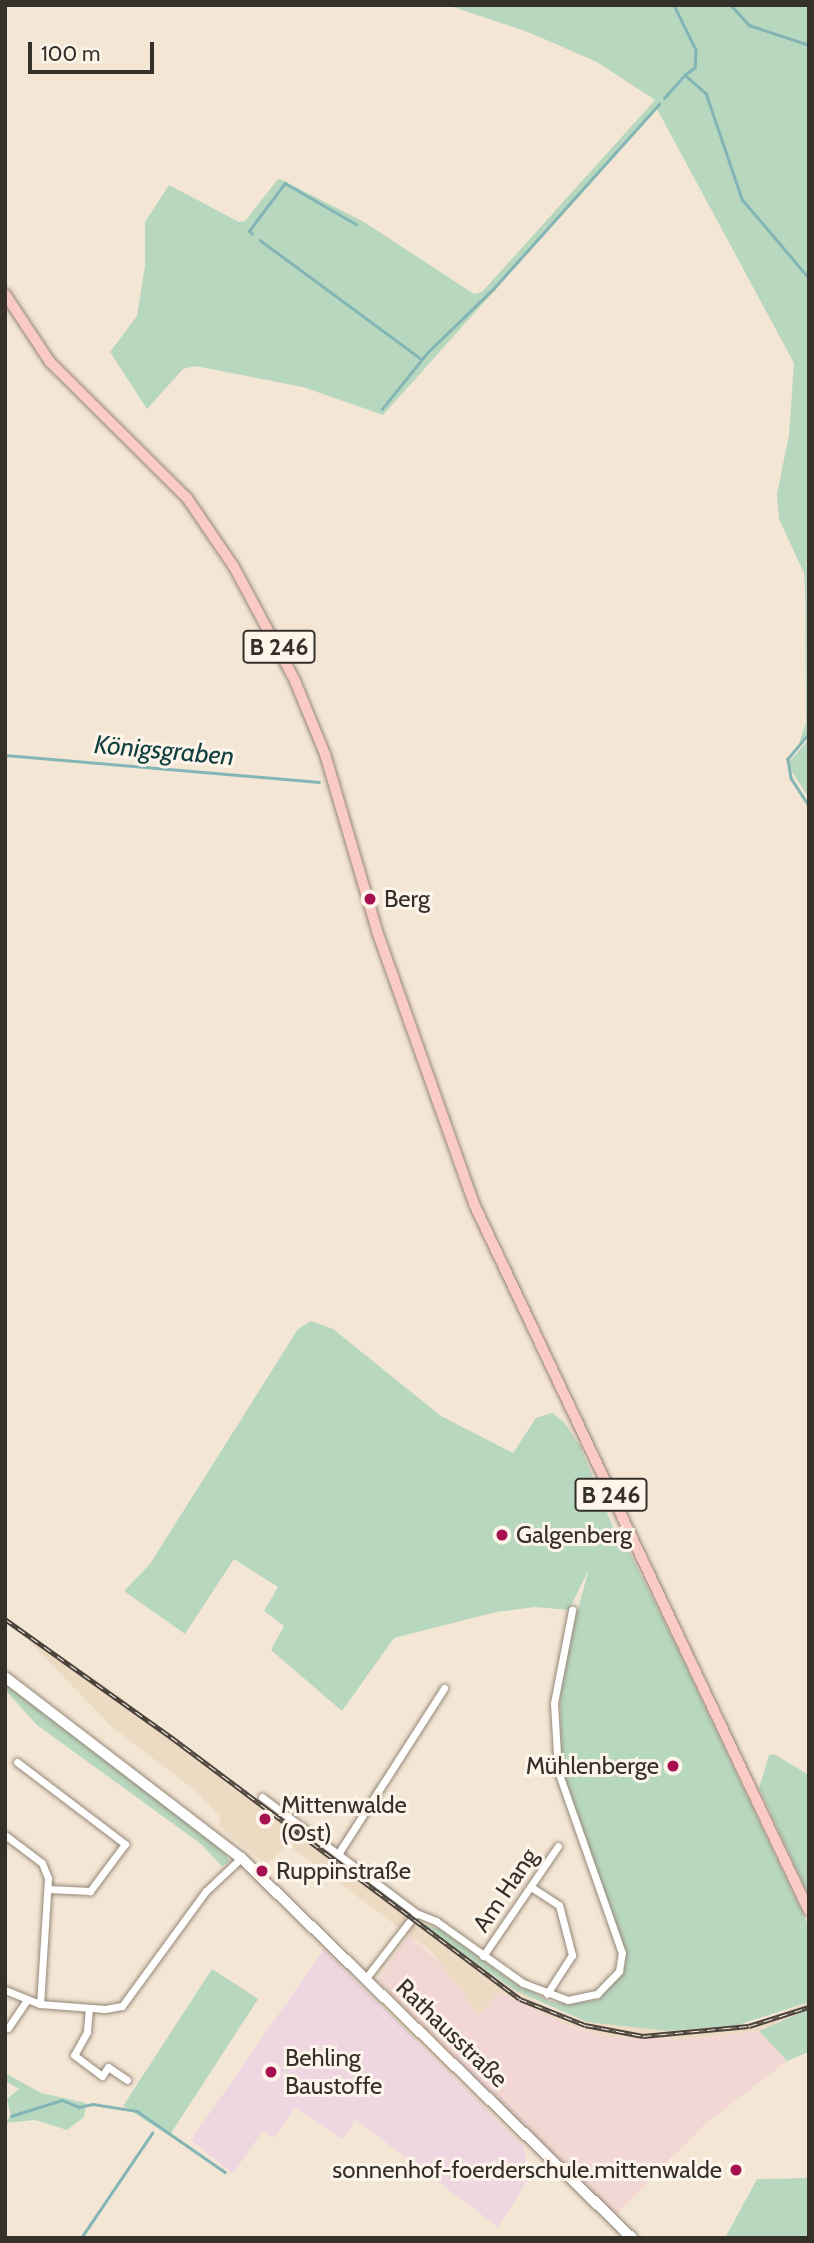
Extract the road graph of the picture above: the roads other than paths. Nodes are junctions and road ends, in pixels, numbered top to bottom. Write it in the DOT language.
graph roads {
  1 [pos="5,294"];
  2 [pos="572,1610"];
  3 [pos="5,1676"];
  4 [pos="444,1688"];
  5 [pos="17,1762"];
  6 [pos="262,1797"];
  7 [pos="5,1835"];
  8 [pos="558,1846"];
  9 [pos="338,1854"];
  10 [pos="241,1858"];
  11 [pos="531,1887"];
  12 [pos="48,1889"];
  13 [pos="809,1911"];
  14 [pos="416,1913"];
  15 [pos="483,1956"];
  16 [pos="366,1978"];
  17 [pos="5,1990"];
  18 [pos="547,1994"];
  19 [pos="26,2001"];
  20 [pos="40,2004"];
  21 [pos="89,2008"];
  22 [pos="8,2028"];
  23 [pos="127,2080"];
  24 [pos="632,2238"];
  1 -- 13 [label="main road, B 246"];
  2 -- 18 [label="street"];
  3 -- 10 [label="main road, Rathausstraße"];
  4 -- 9 [label="street"];
  5 -- 12 [label="street"];
  6 -- 9 [label="street"];
  7 -- 12 [label="street"];
  8 -- 11 [label="street, Am Hang"];
  9 -- 14 [label="street"];
  10 -- 16 [label="main road, Rathausstraße"];
  10 -- 21 [label="street"];
  11 -- 15 [label="street, Am Hang"];
  11 -- 18 [label="street"];
  12 -- 20 [label="street"];
  14 -- 15 [label="street"];
  14 -- 16 [label="street"];
  15 -- 18 [label="street"];
  16 -- 24 [label="main road, Rathausstraße"];
  17 -- 19 [label="street"];
  19 -- 20 [label="street"];
  19 -- 22 [label="street"];
  20 -- 21 [label="street"];
  21 -- 23 [label="street"];
}
